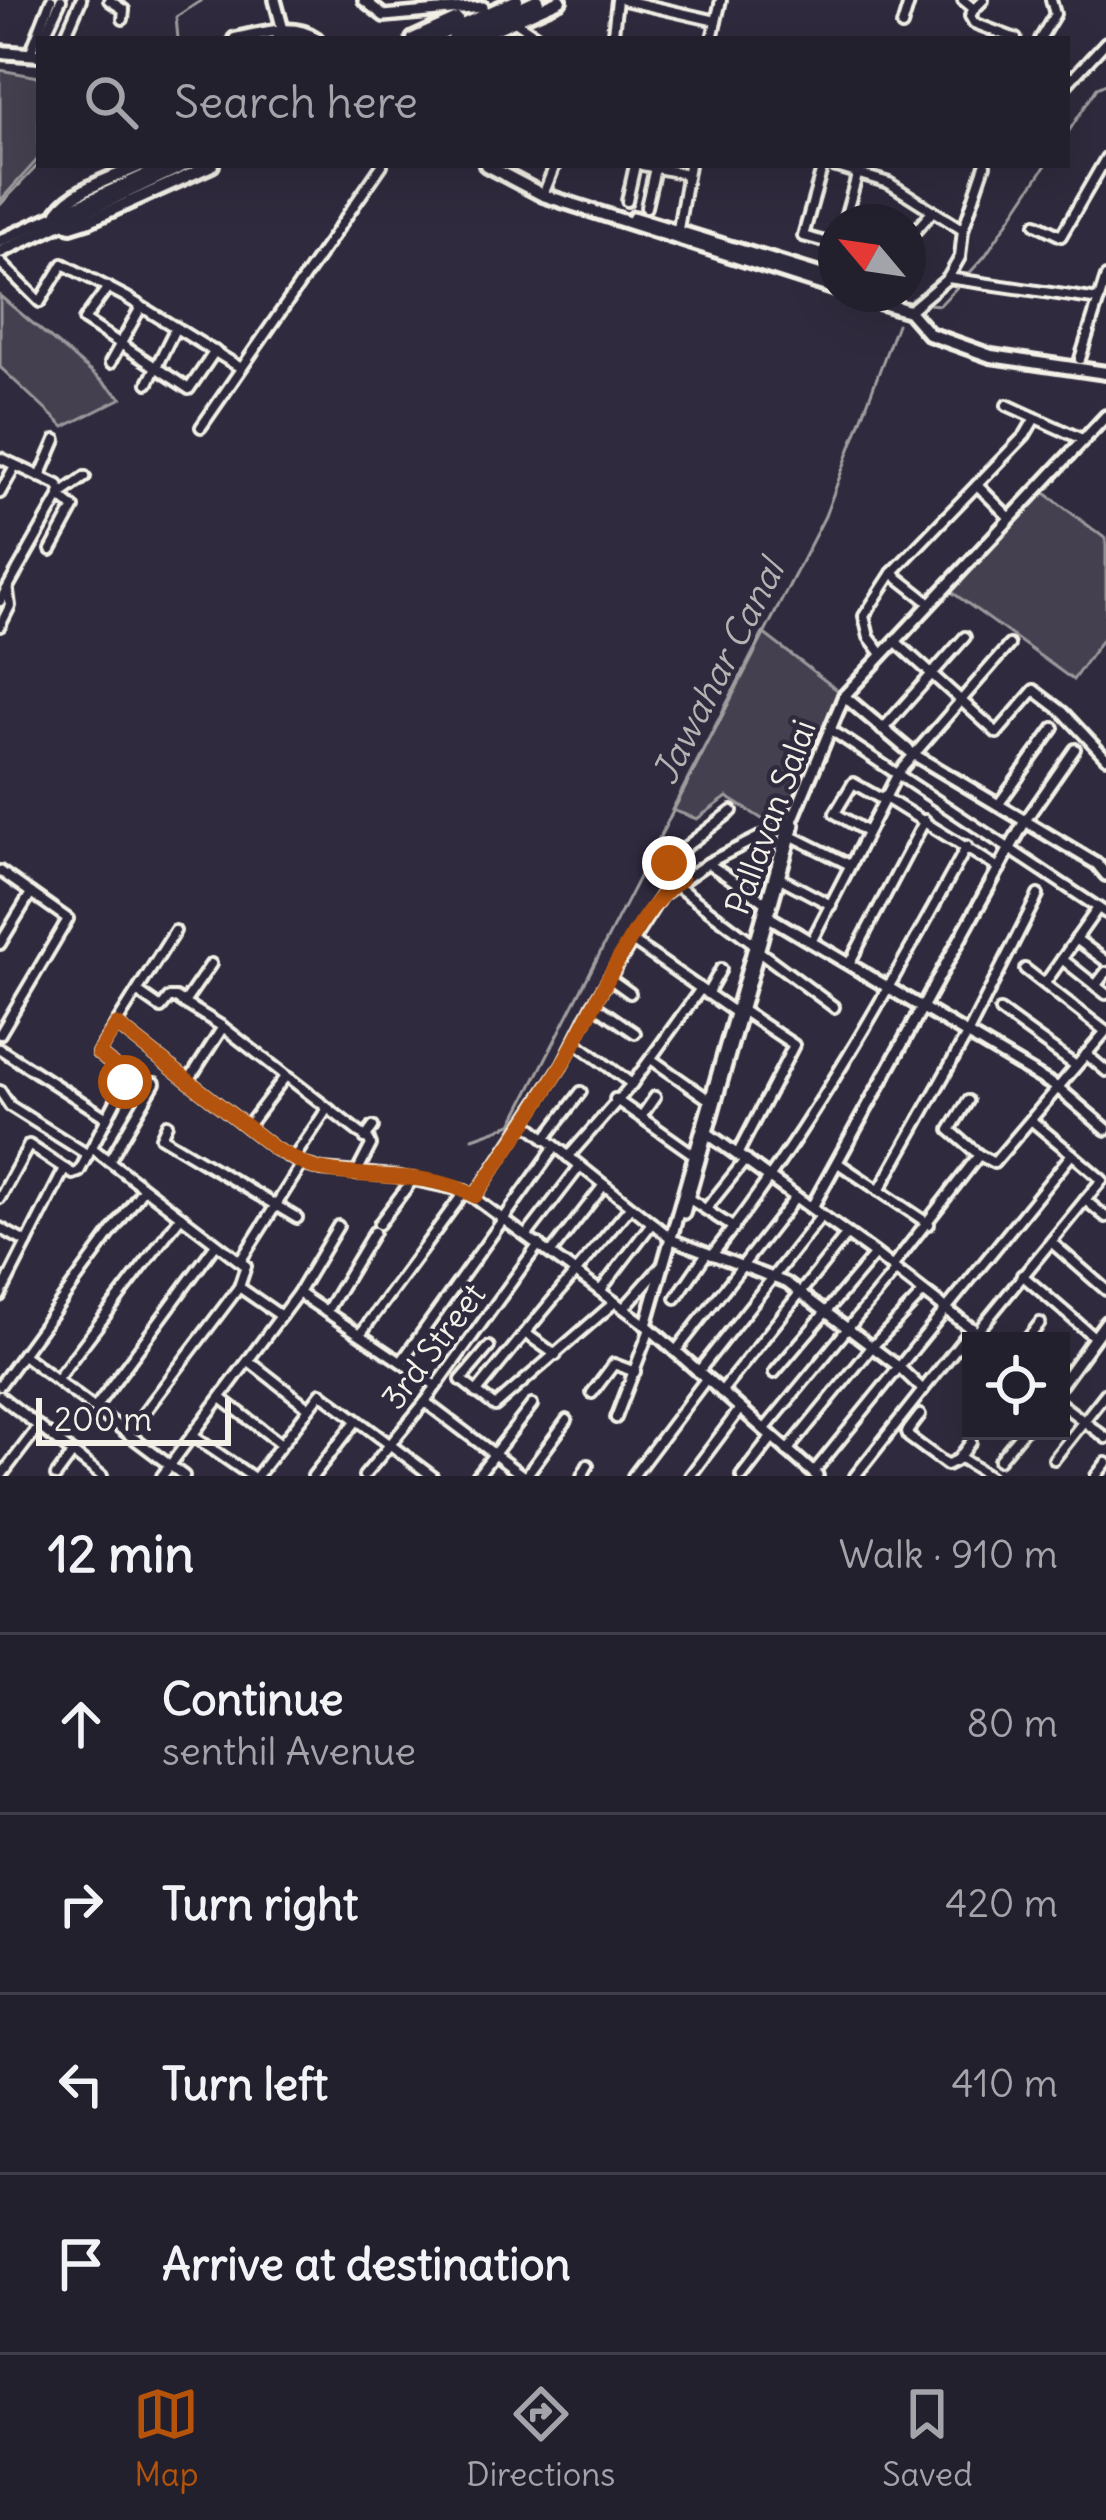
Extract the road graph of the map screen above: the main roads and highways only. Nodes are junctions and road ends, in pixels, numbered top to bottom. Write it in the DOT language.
graph roads {
  1 [pos="498,0"];
  2 [pos="517,0"];
  3 [pos="538,0"];
  4 [pos="560,0"];
  5 [pos="281,34"];
  6 [pos="492,35"];
  7 [pos="312,36"];
  8 [pos="419,36"];
  9 [pos="438,36"];
  10 [pos="460,36"];
  11 [pos="36,54"];
  12 [pos="0,56"];
  13 [pos="136,168"];
  14 [pos="173,168"];
  15 [pos="205,168"];
  16 [pos="492,168"];
  17 [pos="502,168"];
  18 [pos="544,193"];
  19 [pos="60,218"];
  20 [pos="0,241"];
  21 [pos="0,252"];
  22 [pos="818,279"];
  23 [pos="910,312"];
  24 [pos="1106,374"];
  1 -- 8 [label="main road"];
  2 -- 9 [label="main road"];
  3 -- 10 [label="main road"];
  4 -- 6 [label="main road"];
  5 -- 7 [label="main road"];
  11 -- 12 [label="main road"];
  13 -- 19 [label="main road"];
  14 -- 19 [label="main road"];
  15 -- 19 [label="main road"];
  16 -- 18 [label="main road"];
  17 -- 18 [label="main road"];
  18 -- 22 [label="main road"];
  19 -- 20 [label="main road"];
  19 -- 21 [label="main road"];
  23 -- 24 [label="main road"];
}
